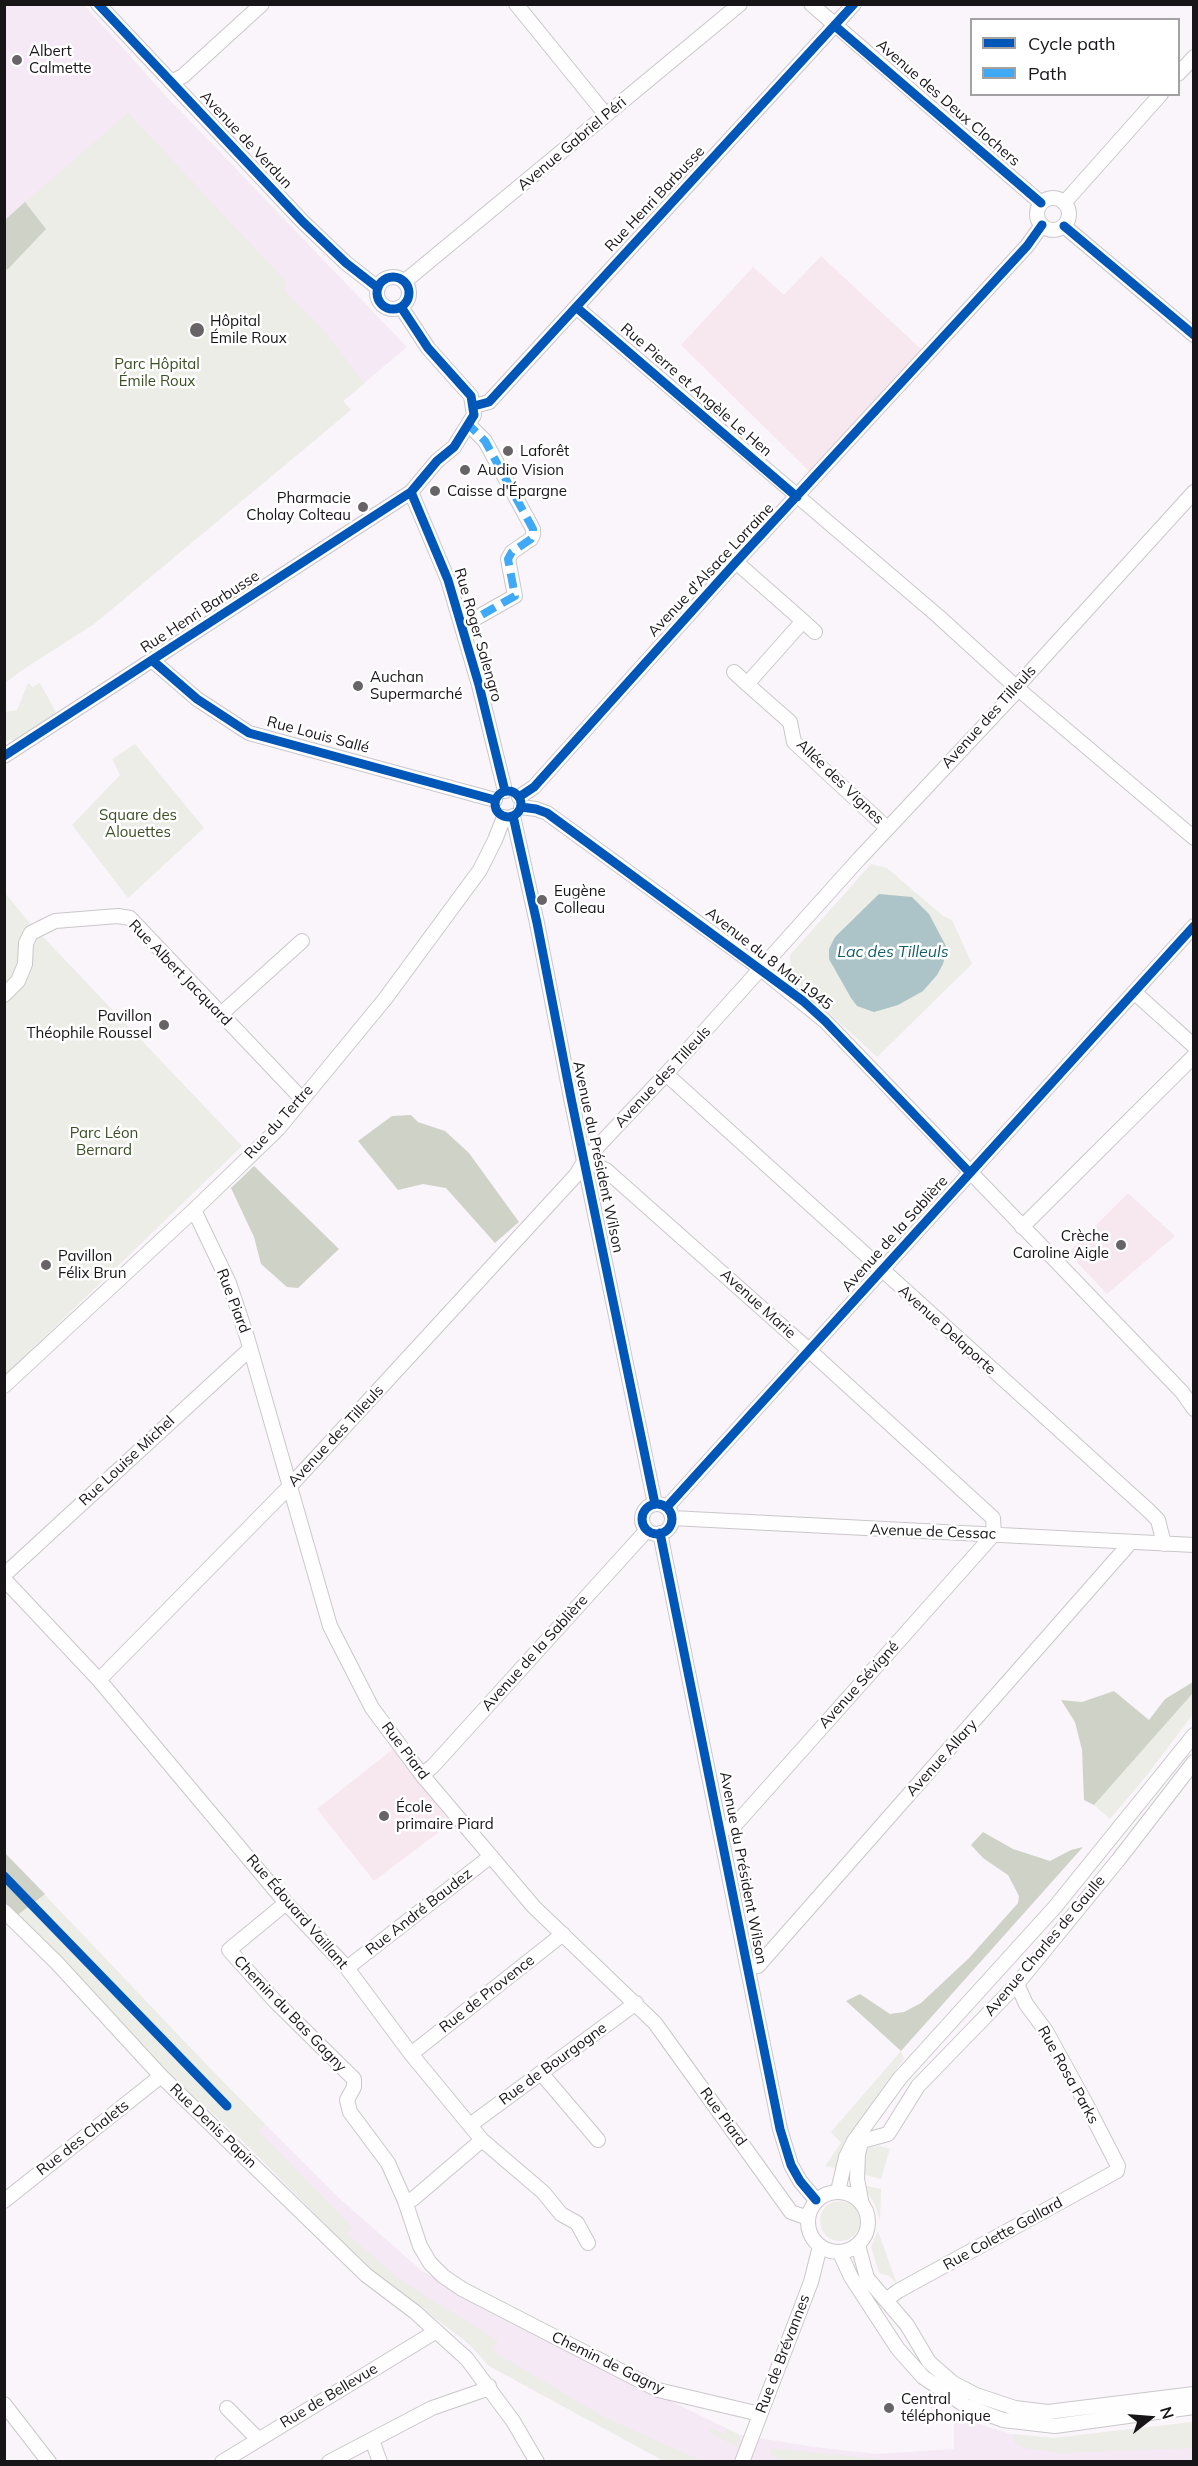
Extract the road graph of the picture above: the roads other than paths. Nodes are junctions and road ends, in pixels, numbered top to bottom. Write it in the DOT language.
graph roads {
  1 [pos="98,4"];
  2 [pos="262,4"];
  3 [pos="516,4"];
  4 [pos="740,4"];
  5 [pos="811,4"];
  6 [pos="854,4"];
  7 [pos="835,26"];
  8 [pos="1194,57"];
  9 [pos="1180,73"];
  10 [pos="171,82"];
  11 [pos="1159,96"];
  12 [pos="606,115"];
  13 [pos="1064,202"];
  14 [pos="1041,203"];
  15 [pos="1042,225"];
  16 [pos="1064,226"];
  17 [pos="404,282"];
  18 [pos="378,288"];
  19 [pos="401,307"];
  20 [pos="576,307"];
  21 [pos="1194,335"];
  22 [pos="474,406"];
  23 [pos="470,425"];
  24 [pos="411,492"];
  25 [pos="1194,492"];
  26 [pos="797,497"];
  27 [pos="736,562"];
  28 [pos="803,621"];
  29 [pos="462,626"];
  30 [pos="815,632"];
  31 [pos="153,662"];
  32 [pos="734,672"];
  33 [pos="747,684"];
  34 [pos="1017,688"];
  35 [pos="4,756"];
  36 [pos="500,796"];
  37 [pos="514,809"];
  38 [pos="887,828"];
  39 [pos="1194,838"];
  40 [pos="1194,926"];
  41 [pos="302,941"];
  42 [pos="761,969"];
  43 [pos="1134,992"];
  44 [pos="4,995"];
  45 [pos="221,1014"];
  46 [pos="1194,1046"];
  47 [pos="1194,1056"];
  48 [pos="666,1074"];
  49 [pos="302,1099"];
  50 [pos="585,1160"];
  51 [pos="970,1173"];
  52 [pos="194,1210"];
  53 [pos="1022,1227"];
  54 [pos="882,1271"];
  55 [pos="250,1349"];
  56 [pos="810,1351"];
  57 [pos="7,1380"];
  58 [pos="1194,1409"];
  59 [pos="291,1485"];
  60 [pos="664,1510"];
  61 [pos="654,1532"];
  62 [pos="994,1534"];
  63 [pos="1131,1542"];
  64 [pos="1164,1544"];
  65 [pos="1194,1545"];
  66 [pos="4,1575"];
  67 [pos="4,1579"];
  68 [pos="99,1680"];
  69 [pos="1194,1735"];
  70 [pos="1194,1762"];
  71 [pos="422,1775"];
  72 [pos="720,1830"];
  73 [pos="491,1856"];
  74 [pos="286,1903"];
  75 [pos="4,1911"];
  76 [pos="562,1934"];
  77 [pos="347,1968"];
  78 [pos="748,1968"];
  79 [pos="1017,1984"];
  80 [pos="636,2003"];
  81 [pos="411,2054"];
  82 [pos="541,2073"];
  83 [pos="161,2076"];
  84 [pos="867,2121"];
  85 [pos="470,2126"];
  86 [pos="598,2139"];
  87 [pos="482,2140"];
  88 [pos="862,2141"];
  89 [pos="1118,2166"];
  90 [pos="838,2191"];
  91 [pos="4,2200"];
  92 [pos="816,2200"];
  93 [pos="861,2200"];
  94 [pos="405,2201"];
  95 [pos="808,2218"];
  96 [pos="588,2242"];
  97 [pos="820,2246"];
  98 [pos="858,2246"];
  99 [pos="840,2253"];
  100 [pos="886,2300"];
  101 [pos="528,2324"];
  102 [pos="434,2329"];
  103 [pos="489,2386"];
  104 [pos="1194,2394"];
  105 [pos="4,2404"];
  106 [pos="1194,2407"];
  107 [pos="227,2408"];
  108 [pos="760,2414"];
  109 [pos="258,2439"];
  110 [pos="372,2440"];
  111 [pos="49,2462"];
  112 [pos="222,2462"];
  113 [pos="329,2462"];
  114 [pos="380,2462"];
  115 [pos="537,2462"];
  116 [pos="742,2462"];
  1 -- 10 [label="street, Avenue de Verdun"];
  2 -- 10 [label="street"];
  3 -- 12 [label="street"];
  4 -- 12 [label="street, Avenue Gabriel Péri"];
  5 -- 7 [label="street, Avenue des Deux Clochers"];
  6 -- 7 [label="street, Rue Henri Barbusse"];
  7 -- 14 [label="street, Avenue des Deux Clochers"];
  7 -- 20 [label="street, Rue Henri Barbusse"];
  8 -- 9 [label="street"];
  10 -- 18 [label="street, Avenue de Verdun"];
  11 -- 13 [label="street"];
  12 -- 17 [label="street, Avenue Gabriel Péri"];
  13 -- 14 [label="street"];
  13 -- 16 [label="street"];
  14 -- 15 [label="street"];
  15 -- 16 [label="street"];
  15 -- 26 [label="street, Avenue d'Alsace Lorraine"];
  16 -- 21 [label="street"];
  17 -- 18 [label="street"];
  17 -- 19 [label="street"];
  18 -- 19 [label="street"];
  19 -- 22 [label="street"];
  20 -- 22 [label="street, Rue Henri Barbusse"];
  20 -- 26 [label="street, Rue Pierre et Angèle Le Hen"];
  22 -- 23 [label="street"];
  23 -- 24 [label="street, Rue Henri Barbusse"];
  23 -- 29 [label="street"];
  24 -- 29 [label="street, Rue Roger Salengro"];
  24 -- 31 [label="street, Rue Henri Barbusse"];
  25 -- 34 [label="street, Avenue des Tilleuls"];
  26 -- 27 [label="street, Avenue d'Alsace Lorraine"];
  26 -- 34 [label="street, Rue Pierre et Angèle Le Hen"];
  27 -- 28 [label="street"];
  27 -- 37 [label="street, Avenue d'Alsace Lorraine"];
  28 -- 30 [label="street"];
  28 -- 33 [label="street"];
  29 -- 36 [label="street, Rue Roger Salengro"];
  31 -- 35 [label="street, Rue Henri Barbusse"];
  31 -- 36 [label="street, Rue Louis Sallé"];
  32 -- 33 [label="street, Allée des Vignes"];
  33 -- 38 [label="street, Allée des Vignes"];
  34 -- 38 [label="street, Avenue des Tilleuls"];
  34 -- 39 [label="street, Rue Pierre et Angèle Le Hen"];
  36 -- 37 [label="street, Rue Louis Sallé"];
  36 -- 37 [label="street, Rue Roger Salengro"];
  37 -- 42 [label="street, Avenue du 8 Mai 1945"];
  37 -- 49 [label="street, Rue du Tertre"];
  37 -- 50 [label="street, Avenue du Président Wilson"];
  38 -- 42 [label="street, Avenue des Tilleuls"];
  40 -- 43 [label="street, Avenue de la Sablière"];
  41 -- 45 [label="street"];
  42 -- 48 [label="street, Avenue des Tilleuls"];
  42 -- 51 [label="street, Avenue du 8 Mai 1945"];
  43 -- 46 [label="street"];
  43 -- 51 [label="street, Avenue de la Sablière"];
  44 -- 45 [label="street, Rue Albert Jacquard"];
  45 -- 49 [label="street, Rue Albert Jacquard"];
  47 -- 53 [label="street"];
  48 -- 50 [label="street, Avenue des Tilleuls"];
  48 -- 54 [label="street, Avenue Delaporte"];
  49 -- 52 [label="street, Rue du Tertre"];
  50 -- 56 [label="street, Avenue Marie"];
  50 -- 59 [label="street, Avenue des Tilleuls"];
  50 -- 60 [label="street, Avenue du Président Wilson"];
  51 -- 53 [label="street, Avenue du 8 Mai 1945"];
  51 -- 54 [label="street, Avenue de la Sablière"];
  52 -- 55 [label="street, Rue Piard"];
  52 -- 57 [label="street, Rue du Tertre"];
  53 -- 58 [label="street, Avenue du 8 Mai 1945"];
  54 -- 56 [label="street, Avenue de la Sablière"];
  54 -- 64 [label="street, Avenue Delaporte"];
  55 -- 59 [label="street, Rue Piard"];
  55 -- 66 [label="street, Rue Louise Michel"];
  56 -- 60 [label="street, Avenue de la Sablière"];
  56 -- 62 [label="street, Avenue Marie"];
  59 -- 68 [label="street, Avenue des Tilleuls"];
  59 -- 71 [label="street, Rue Piard"];
  60 -- 61 [label="street, Avenue de la Sablière"];
  60 -- 61 [label="street"];
  60 -- 62 [label="street, Avenue de Cessac"];
  61 -- 71 [label="street, Avenue de la Sablière"];
  61 -- 72 [label="street, Avenue du Président Wilson"];
  62 -- 63 [label="street, Avenue de Cessac"];
  62 -- 72 [label="street, Avenue Sévigné"];
  63 -- 64 [label="street, Avenue de Cessac"];
  63 -- 78 [label="street, Avenue Allary"];
  64 -- 65 [label="street, Avenue de Cessac"];
  67 -- 68 [label="street, Rue Édouard Vaillant"];
  68 -- 74 [label="street, Rue Édouard Vaillant"];
  69 -- 84 [label="street, Avenue Charles de Gaulle"];
  70 -- 79 [label="street, Avenue Charles de Gaulle"];
  71 -- 73 [label="street, Rue Piard"];
  72 -- 78 [label="street, Avenue du Président Wilson"];
  73 -- 76 [label="street, Rue Piard"];
  73 -- 77 [label="street, Rue André Baudez"];
  74 -- 77 [label="street, Rue Édouard Vaillant"];
  74 -- 94 [label="street, Chemin du Bas Gagny"];
  75 -- 83 [label="street, Rue Denis Papin"];
  76 -- 80 [label="street, Rue Piard"];
  76 -- 81 [label="street, Rue de Provence"];
  77 -- 81 [label="street, Rue Édouard Vaillant"];
  78 -- 92 [label="street, Avenue du Président Wilson"];
  79 -- 88 [label="street, Avenue Charles de Gaulle"];
  79 -- 89 [label="street, Rue Rosa Parks"];
  80 -- 82 [label="street, Rue de Bourgogne"];
  80 -- 95 [label="street, Rue Piard"];
  81 -- 85 [label="street, Rue Édouard Vaillant"];
  82 -- 85 [label="street, Rue de Bourgogne"];
  82 -- 86 [label="street"];
  83 -- 91 [label="street, Rue des Chalets"];
  83 -- 102 [label="street, Rue Denis Papin"];
  84 -- 88 [label="street, Avenue Charles de Gaulle"];
  84 -- 90 [label="street, Avenue Charles de Gaulle"];
  85 -- 87 [label="street, Rue Édouard Vaillant"];
  87 -- 94 [label="street"];
  87 -- 96 [label="street, Rue Édouard Vaillant"];
  88 -- 93 [label="street, Avenue Charles de Gaulle"];
  89 -- 100 [label="street, Rue Colette Gallard"];
  90 -- 92 [label="street"];
  90 -- 93 [label="street"];
  92 -- 95 [label="street"];
  93 -- 98 [label="street"];
  94 -- 101 [label="street, Chemin du Bas Gagny"];
  95 -- 97 [label="street"];
  97 -- 99 [label="street"];
  97 -- 108 [label="street, Rue de Brévannes"];
  98 -- 99 [label="street"];
  98 -- 100 [label="street"];
  99 -- 106 [label="street"];
  100 -- 104 [label="street"];
  101 -- 108 [label="street, Chemin de Gagny"];
  102 -- 103 [label="street, Rue Denis Papin"];
  102 -- 109 [label="street, Rue de Bellevue"];
  103 -- 110 [label="street"];
  103 -- 115 [label="street, Rue Denis Papin"];
  105 -- 111 [label="street"];
  107 -- 109 [label="street"];
  108 -- 116 [label="street, Rue de Brévannes"];
  109 -- 112 [label="street, Rue de Bellevue"];
  110 -- 113 [label="street"];
  110 -- 114 [label="street"];
}
